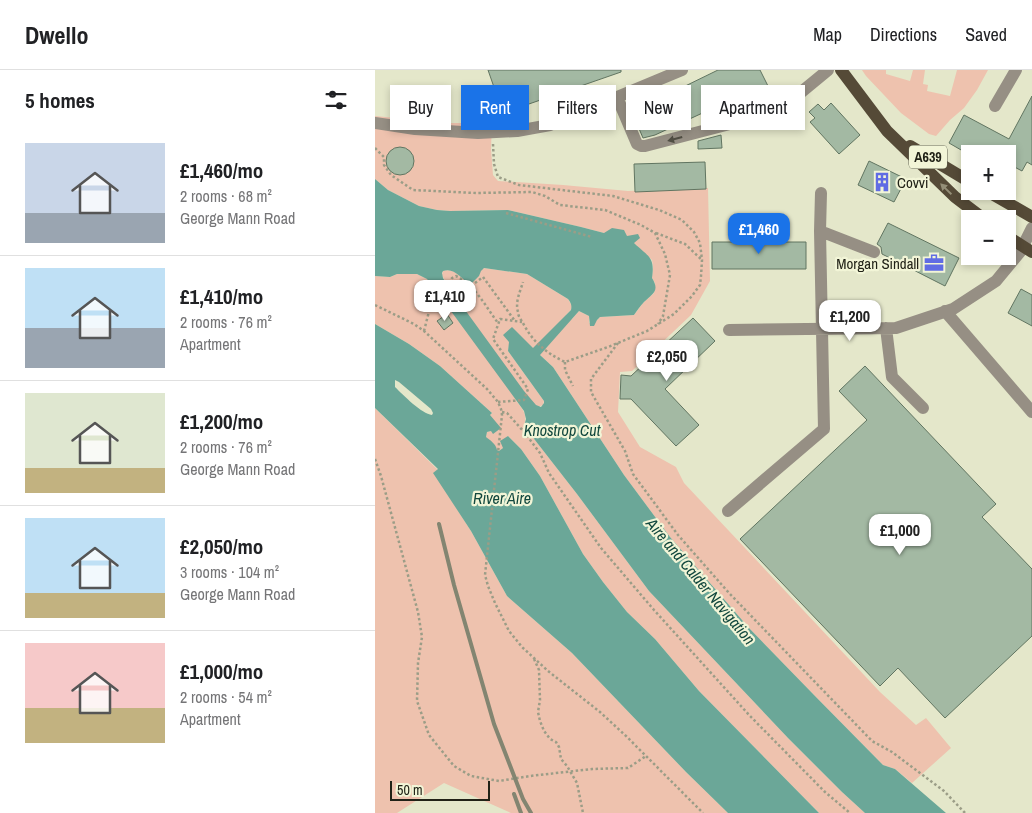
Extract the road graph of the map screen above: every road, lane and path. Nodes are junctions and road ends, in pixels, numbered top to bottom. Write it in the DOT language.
graph roads {
  1 [pos="681,70"];
  2 [pos="829,70"];
  3 [pos="841,70"];
  4 [pos="1016,70"];
  5 [pos="617,97"];
  6 [pos="995,106"];
  7 [pos="375,123"];
  8 [pos="887,131"];
  9 [pos="493,133"];
  10 [pos="375,148"];
  11 [pos="961,177"];
  12 [pos="821,193"];
  13 [pos="1003,200"];
  14 [pos="973,210"];
  15 [pos="506,213"];
  16 [pos="1032,217"];
  17 [pos="1032,228"];
  18 [pos="820,231"];
  19 [pos="655,233"];
  20 [pos="593,237"];
  21 [pos="1016,242"];
  22 [pos="1027,250"];
  23 [pos="874,252"];
  24 [pos="702,260"];
  25 [pos="523,282"];
  26 [pos="471,286"];
  27 [pos="375,305"];
  28 [pos="945,311"];
  29 [pos="515,321"];
  30 [pos="522,322"];
  31 [pos="498,324"];
  32 [pos="658,325"];
  33 [pos="822,328"];
  34 [pos="886,328"];
  35 [pos="424,330"];
  36 [pos="729,330"];
  37 [pos="618,343"];
  38 [pos="565,362"];
  39 [pos="573,386"];
  40 [pos="498,402"];
  41 [pos="923,408"];
  42 [pos="502,412"];
  43 [pos="1032,412"];
  44 [pos="375,459"];
  45 [pos="728,511"];
  46 [pos="534,658"];
  47 [pos="646,756"];
  48 [pos="569,772"];
  49 [pos="583,813"];
  50 [pos="703,813"];
  51 [pos="850,813"];
  52 [pos="965,813"];
  1 -- 5 [label="street"];
  2 -- 5 [label="street, one-way"];
  3 -- 8 [label="main road, A639"];
  4 -- 6 [label="street"];
  5 -- 9 [label="street"];
  7 -- 9 [label="street"];
  8 -- 11 [label="main road, A639"];
  14 -- 8 [label="main road, A639, one-way"];
  9 -- 24 [label="path"];
  10 -- 19 [label="path"];
  12 -- 18 [label="street"];
  13 -- 16 [label="main road"];
  15 -- 20 [label="path"];
  17 -- 22 [label="street"];
  18 -- 23 [label="street"];
  18 -- 33 [label="street"];
  19 -- 24 [label="path"];
  19 -- 32 [label="path"];
  21 -- 22 [label="main road"];
  22 -- 28 [label="street"];
  24 -- 32 [label="path"];
  25 -- 30 [label="path"];
  26 -- 29 [label="path"];
  26 -- 31 [label="path"];
  26 -- 35 [label="path"];
  27 -- 35 [label="path"];
  28 -- 34 [label="street"];
  28 -- 43 [label="street"];
  29 -- 30 [label="path"];
  29 -- 31 [label="path"];
  30 -- 38 [label="path"];
  31 -- 40 [label="path"];
  32 -- 37 [label="path"];
  33 -- 34 [label="street"];
  33 -- 36 [label="street"];
  33 -- 45 [label="street"];
  34 -- 41 [label="street"];
  35 -- 40 [label="path"];
  37 -- 38 [label="path"];
  37 -- 52 [label="path"];
  38 -- 39 [label="path"];
  40 -- 42 [label="path"];
  42 -- 46 [label="path"];
  42 -- 51 [label="path"];
  44 -- 48 [label="path"];
  46 -- 47 [label="path"];
  46 -- 48 [label="path"];
  47 -- 48 [label="path"];
  47 -- 50 [label="path"];
  48 -- 49 [label="path"];
}
